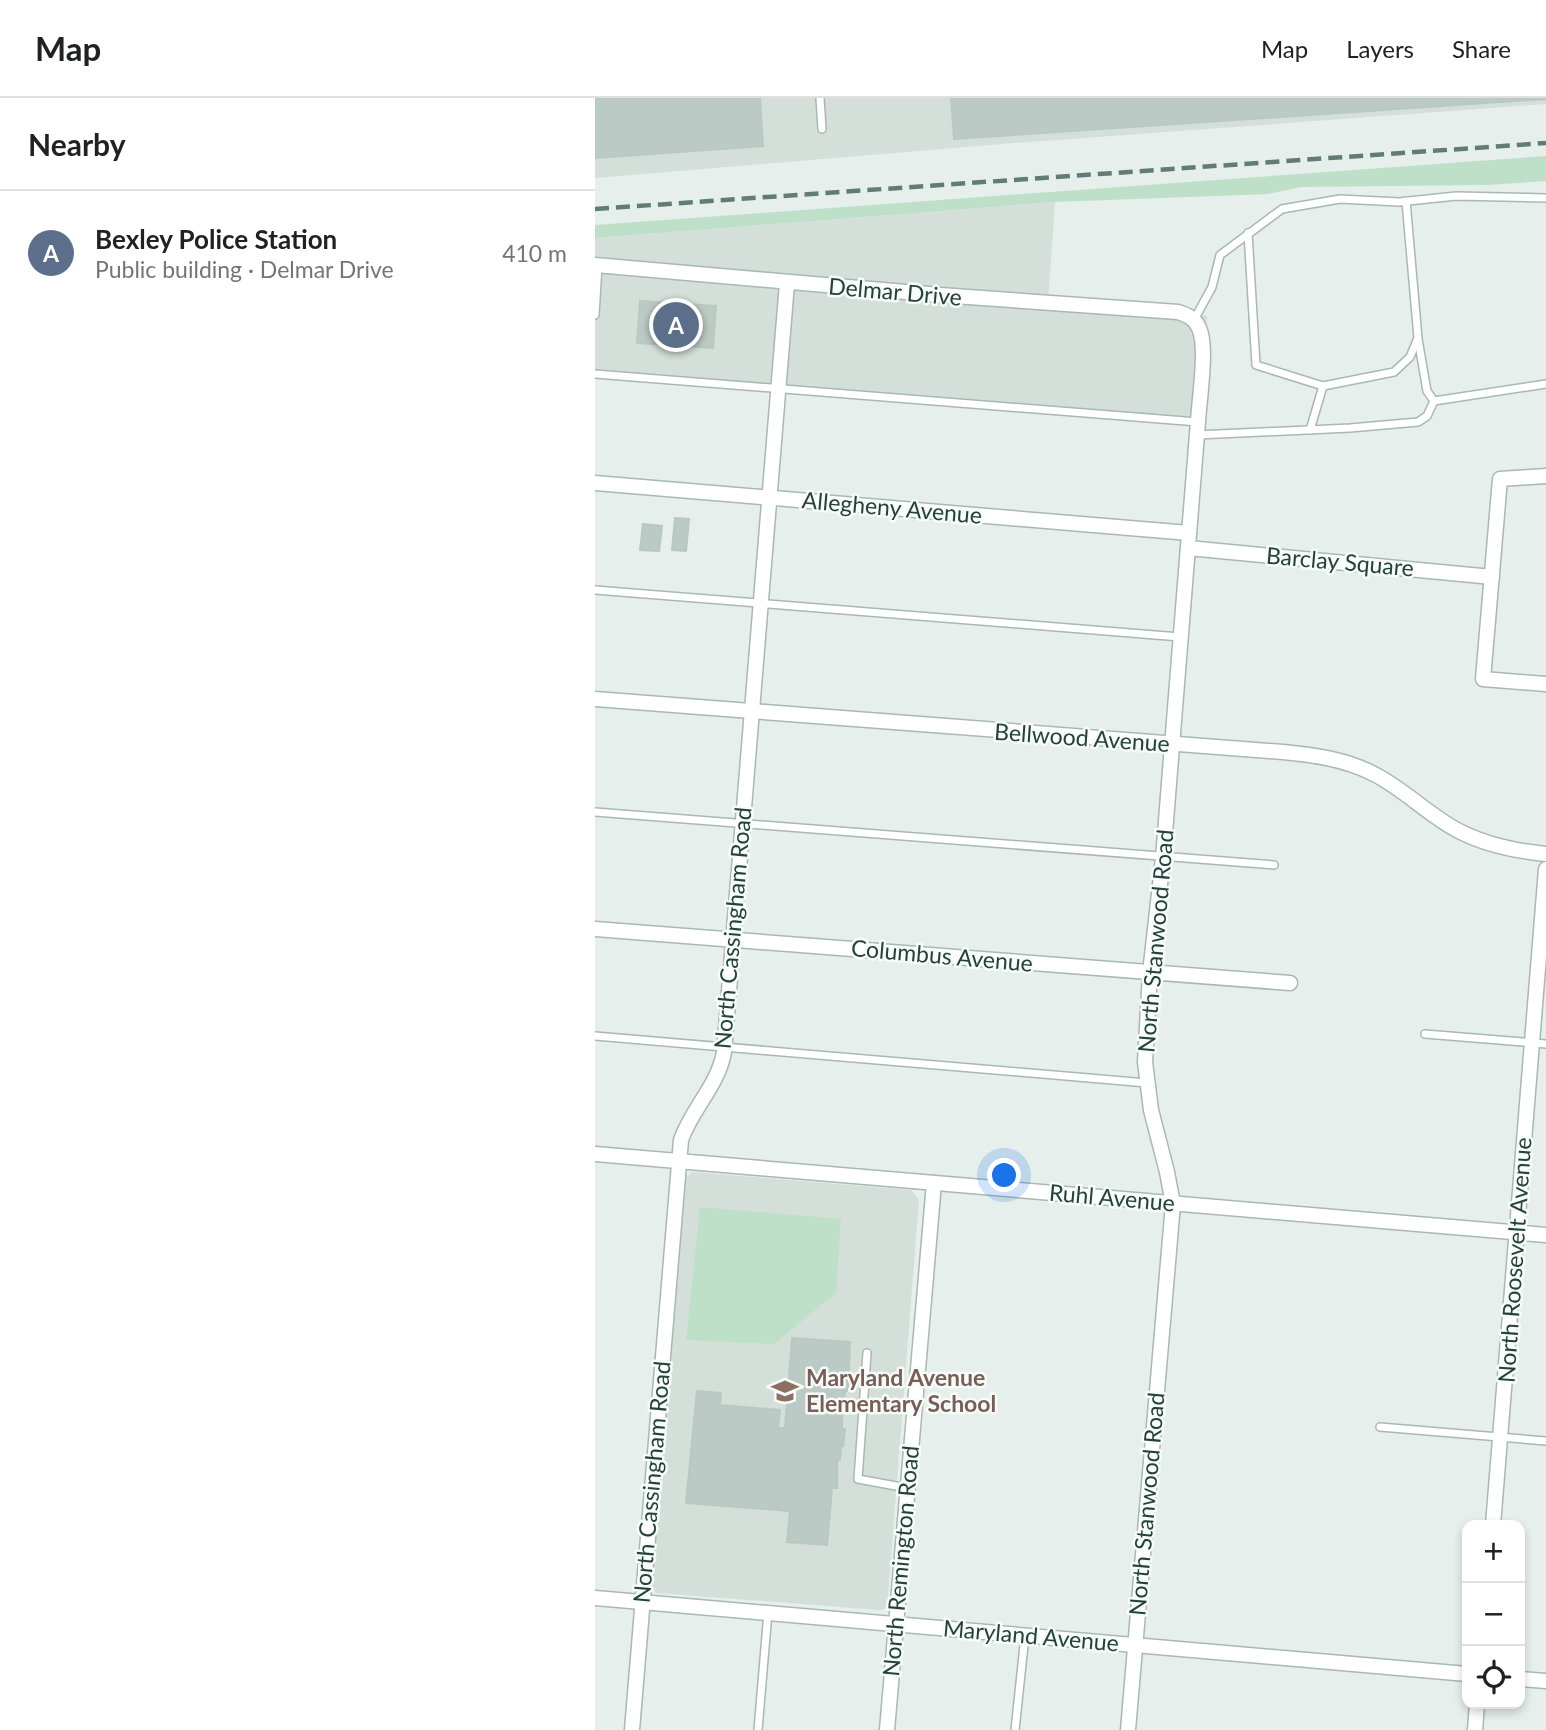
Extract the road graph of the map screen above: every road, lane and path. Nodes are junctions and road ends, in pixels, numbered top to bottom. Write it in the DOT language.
graph roads {
  1 [pos="820,98"];
  2 [pos="822,129"];
  3 [pos="1546,198"];
  4 [pos="1406,201"];
  5 [pos="1248,233"];
  6 [pos="597,265"];
  7 [pos="787,283"];
  8 [pos="595,315"];
  9 [pos="1194,320"];
  10 [pos="1418,338"];
  11 [pos="595,374"];
  12 [pos="1546,384"];
  13 [pos="1323,386"];
  14 [pos="778,388"];
  15 [pos="1434,401"];
  16 [pos="1197,429"];
  17 [pos="1310,430"];
  18 [pos="1546,476"];
  19 [pos="595,483"];
  20 [pos="769,498"];
  21 [pos="1189,533"];
  22 [pos="1188,548"];
  23 [pos="1492,576"];
  24 [pos="595,590"];
  25 [pos="761,602"];
  26 [pos="1180,637"];
  27 [pos="1546,684"];
  28 [pos="595,699"];
  29 [pos="751,711"];
  30 [pos="1171,745"];
  31 [pos="595,812"];
  32 [pos="742,824"];
  33 [pos="1546,854"];
  34 [pos="1163,856"];
  35 [pos="1274,865"];
  36 [pos="1546,869"];
  37 [pos="595,929"];
  38 [pos="732,940"];
  39 [pos="1150,973"];
  40 [pos="1290,983"];
  41 [pos="1425,1034"];
  42 [pos="595,1036"];
  43 [pos="1539,1043"];
  44 [pos="724,1047"];
  45 [pos="1148,1083"];
  46 [pos="595,1154"];
  47 [pos="678,1161"];
  48 [pos="934,1183"];
  49 [pos="1173,1204"];
  50 [pos="1517,1232"];
  51 [pos="1546,1235"];
  52 [pos="867,1353"];
  53 [pos="1380,1427"];
  54 [pos="1501,1437"];
  55 [pos="1546,1441"];
  56 [pos="907,1488"];
  57 [pos="1493,1520"];
  58 [pos="595,1598"];
  59 [pos="642,1601"];
  60 [pos="768,1612"];
  61 [pos="896,1623"];
  62 [pos="1025,1636"];
  63 [pos="1136,1645"];
  64 [pos="1462,1674"];
  65 [pos="1525,1679"];
  66 [pos="1546,1681"];
  67 [pos="1477,1709"];
  68 [pos="632,1730"];
  69 [pos="758,1730"];
  70 [pos="887,1730"];
  71 [pos="1015,1730"];
  72 [pos="1128,1730"];
  73 [pos="1475,1730"];
  1 -- 2 [label="lane"];
  3 -- 4 [label="lane"];
  4 -- 5 [label="lane"];
  4 -- 10 [label="lane"];
  5 -- 9 [label="lane"];
  5 -- 13 [label="lane"];
  6 -- 7 [label="street, Delmar Drive"];
  6 -- 8 [label="lane"];
  7 -- 9 [label="street, Delmar Drive"];
  7 -- 14 [label="street, North Cassingham Road"];
  9 -- 16 [label="street, North Stanwood Road"];
  10 -- 13 [label="lane"];
  10 -- 15 [label="lane"];
  11 -- 14 [label="lane"];
  12 -- 15 [label="lane"];
  13 -- 17 [label="lane"];
  14 -- 16 [label="lane"];
  14 -- 20 [label="street, North Cassingham Road"];
  15 -- 17 [label="lane"];
  16 -- 17 [label="lane"];
  16 -- 21 [label="street, North Stanwood Road"];
  18 -- 23 [label="street"];
  19 -- 20 [label="street, Allegheny Avenue"];
  20 -- 21 [label="street, Allegheny Avenue"];
  20 -- 25 [label="street, North Cassingham Road"];
  21 -- 22 [label="street, North Stanwood Road"];
  22 -- 23 [label="street, Barclay Square"];
  22 -- 26 [label="street, North Stanwood Road"];
  23 -- 27 [label="street"];
  24 -- 25 [label="lane"];
  25 -- 26 [label="lane"];
  25 -- 29 [label="street, North Cassingham Road"];
  26 -- 30 [label="street, North Stanwood Road"];
  28 -- 29 [label="street, Bellwood Avenue"];
  29 -- 30 [label="street, Bellwood Avenue"];
  29 -- 32 [label="street, North Cassingham Road"];
  30 -- 33 [label="street, Bellwood Avenue"];
  30 -- 34 [label="street, North Stanwood Road"];
  31 -- 32 [label="lane"];
  32 -- 34 [label="lane"];
  32 -- 38 [label="street, North Cassingham Road"];
  34 -- 35 [label="lane"];
  34 -- 39 [label="street, North Stanwood Road"];
  36 -- 43 [label="street, North Roosevelt Avenue"];
  37 -- 38 [label="street, Columbus Avenue"];
  38 -- 39 [label="street, Columbus Avenue"];
  38 -- 44 [label="street, North Cassingham Road"];
  39 -- 40 [label="street, Columbus Avenue"];
  39 -- 45 [label="street, North Stanwood Road"];
  41 -- 43 [label="lane"];
  42 -- 44 [label="lane"];
  43 -- 50 [label="street, North Roosevelt Avenue"];
  44 -- 45 [label="lane"];
  44 -- 47 [label="street, North Cassingham Road"];
  45 -- 49 [label="street, North Stanwood Road"];
  46 -- 47 [label="street, Ruhl Avenue"];
  47 -- 48 [label="street, Ruhl Avenue"];
  47 -- 59 [label="street, North Cassingham Road"];
  48 -- 49 [label="street, Ruhl Avenue"];
  48 -- 56 [label="street, North Remington Road"];
  49 -- 50 [label="street, Ruhl Avenue"];
  49 -- 63 [label="street, North Stanwood Road"];
  50 -- 51 [label="street, Ruhl Avenue"];
  50 -- 54 [label="street, North Roosevelt Avenue"];
  52 -- 56 [label="lane"];
  53 -- 54 [label="lane"];
  54 -- 55 [label="lane"];
  54 -- 57 [label="street, North Roosevelt Avenue"];
  56 -- 61 [label="street, North Remington Road"];
  58 -- 59 [label="street, Maryland Avenue"];
  59 -- 60 [label="street, Maryland Avenue"];
  59 -- 68 [label="street, North Cassingham Road"];
  60 -- 61 [label="street, Maryland Avenue"];
  60 -- 69 [label="lane"];
  61 -- 62 [label="street, Maryland Avenue"];
  61 -- 70 [label="street, North Remington Road"];
  62 -- 63 [label="street, Maryland Avenue"];
  62 -- 71 [label="lane"];
  63 -- 64 [label="street, Maryland Avenue"];
  63 -- 72 [label="street, North Stanwood Road"];
  65 -- 66 [label="street"];
  67 -- 73 [label="street"];
}
